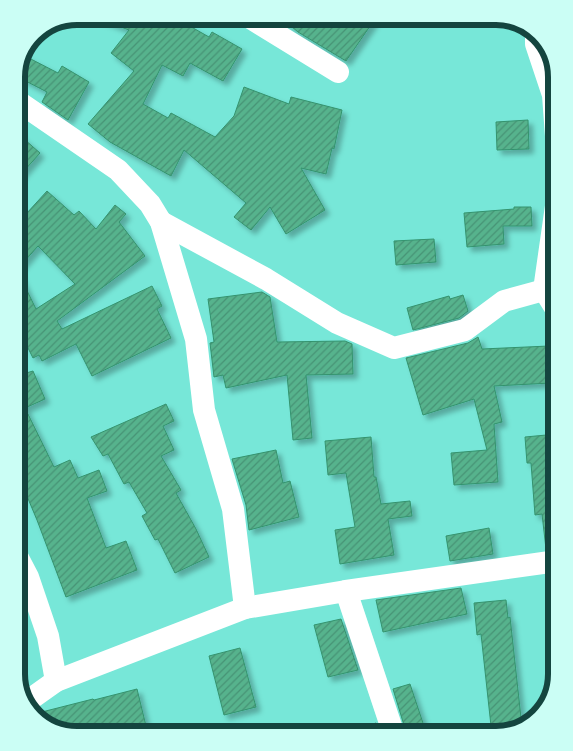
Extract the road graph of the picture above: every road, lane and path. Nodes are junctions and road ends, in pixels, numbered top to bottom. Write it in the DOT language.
graph roads {
  1 [pos="262,25"];
  2 [pos="536,44"];
  3 [pos="338,72"];
  4 [pos="548,80"];
  5 [pos="25,106"];
  6 [pos="161,222"];
  7 [pos="548,299"];
  8 [pos="548,562"];
  9 [pos="25,571"];
  10 [pos="346,591"];
  11 [pos="245,608"];
  12 [pos="56,681"];
  13 [pos="31,698"];
  14 [pos="391,726"];
  1 -- 3 [label="street"];
  2 -- 4 [label="street"];
  5 -- 6 [label="street"];
  6 -- 7 [label="street"];
  6 -- 11 [label="street"];
  8 -- 10 [label="street"];
  9 -- 12 [label="street"];
  10 -- 11 [label="street"];
  10 -- 14 [label="street"];
  11 -- 12 [label="street"];
  12 -- 13 [label="street"];
}
